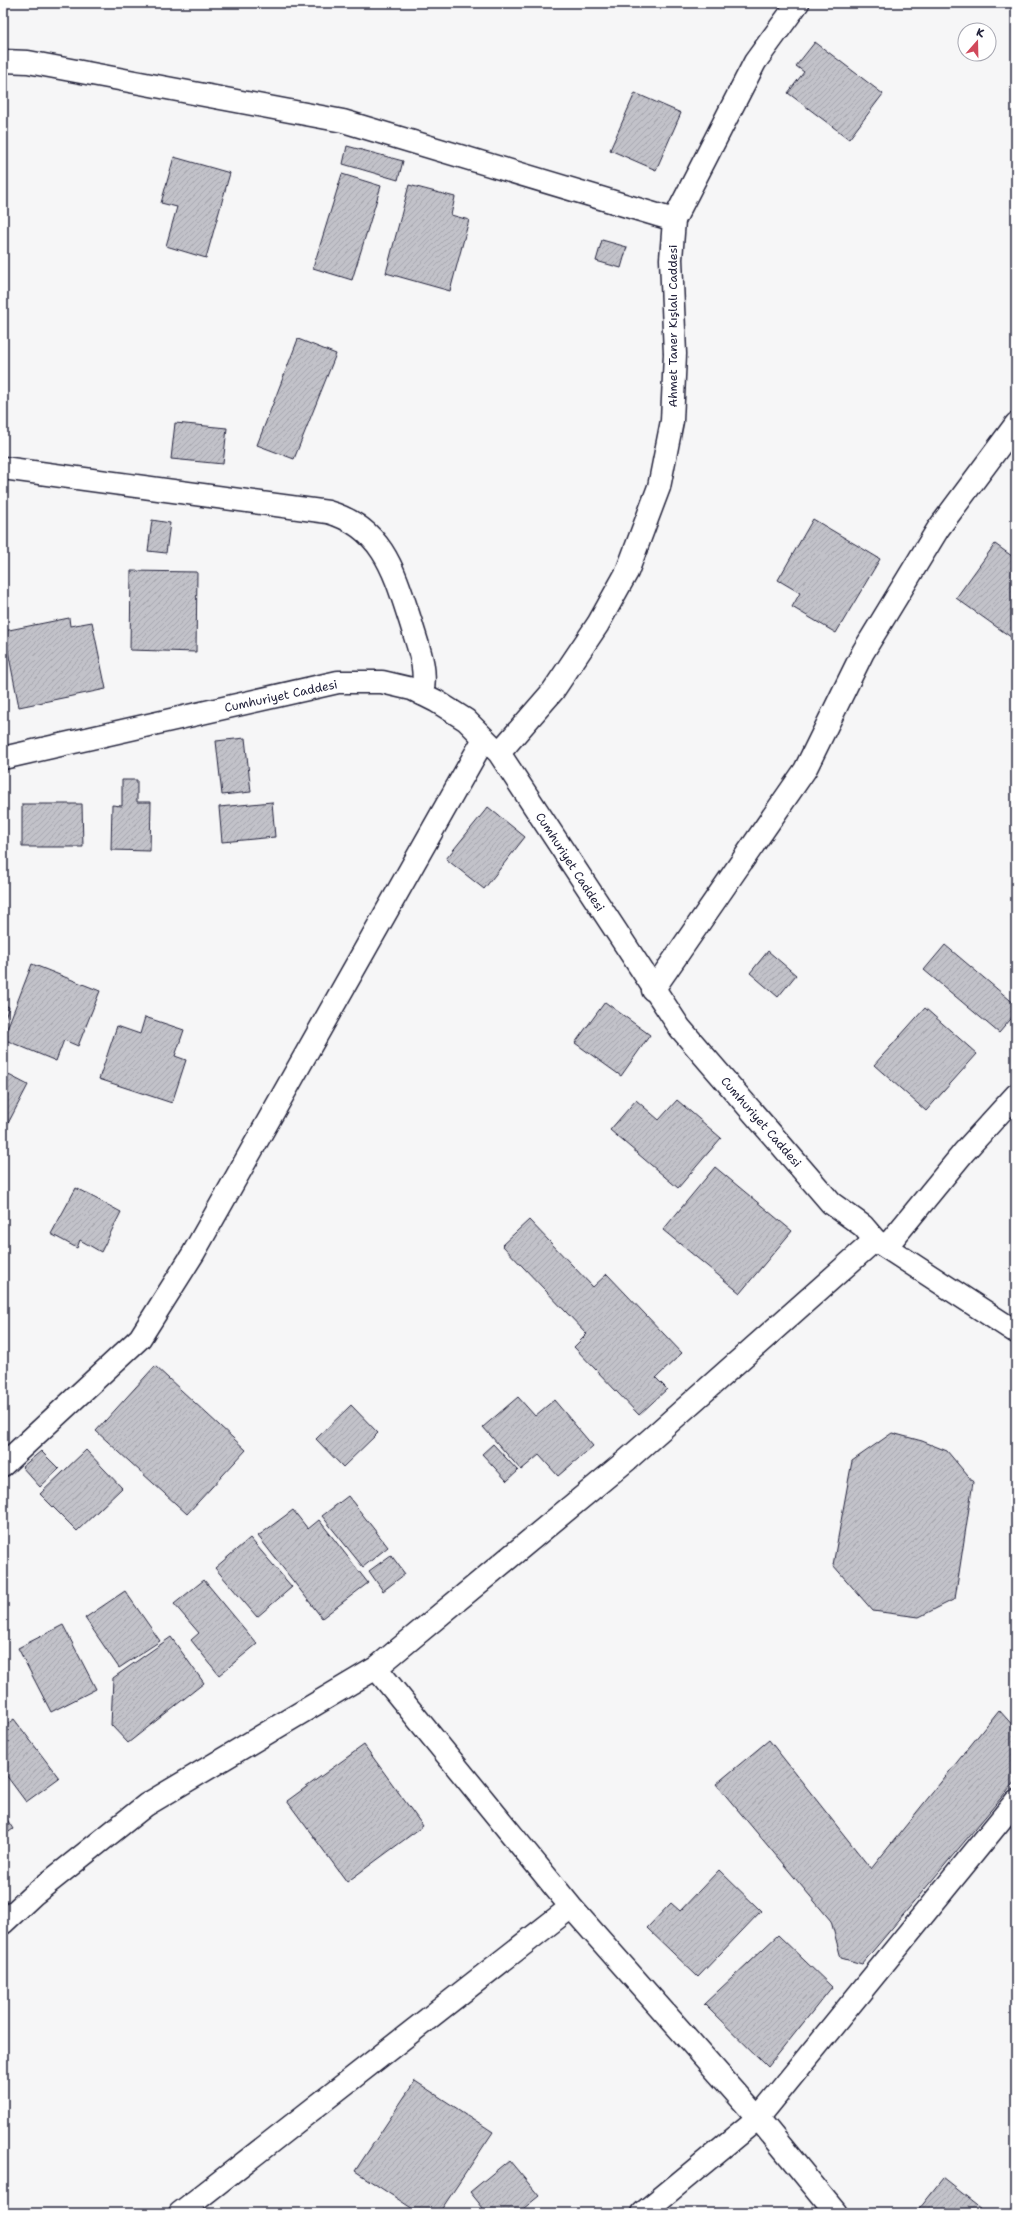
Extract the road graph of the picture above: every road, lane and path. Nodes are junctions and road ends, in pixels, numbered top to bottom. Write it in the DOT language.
graph roads {
  1 [pos="798,3"];
  2 [pos="3,61"];
  3 [pos="674,220"];
  4 [pos="1016,424"];
  5 [pos="3,468"];
  6 [pos="422,694"];
  7 [pos="491,746"];
  8 [pos="3,758"];
  9 [pos="653,990"];
  10 [pos="1016,1095"];
  11 [pos="881,1244"];
  12 [pos="1016,1332"];
  13 [pos="3,1465"];
  14 [pos="376,1668"];
  15 [pos="1016,1801"];
  16 [pos="571,1907"];
  17 [pos="3,1923"];
  18 [pos="758,2118"];
  19 [pos="180,2213"];
  20 [pos="643,2213"];
  21 [pos="836,2213"];
  1 -- 3 [label="street, Ahmet Taner Kışlalı Caddesi"];
  2 -- 3 [label="street"];
  3 -- 7 [label="street, Ahmet Taner Kışlalı Caddesi"];
  4 -- 9 [label="street"];
  5 -- 6 [label="street"];
  6 -- 7 [label="street, Cumhuriyet Caddesi"];
  6 -- 8 [label="street, Cumhuriyet Caddesi"];
  7 -- 9 [label="street, Cumhuriyet Caddesi"];
  7 -- 13 [label="street, Ahmet Taner Kışlalı Caddesi"];
  9 -- 11 [label="street, Cumhuriyet Caddesi"];
  10 -- 11 [label="street"];
  11 -- 12 [label="street, Cumhuriyet Caddesi"];
  11 -- 14 [label="street"];
  14 -- 16 [label="street"];
  14 -- 17 [label="street"];
  15 -- 18 [label="street"];
  16 -- 18 [label="street"];
  16 -- 19 [label="street"];
  18 -- 20 [label="street"];
  18 -- 21 [label="street"];
}
